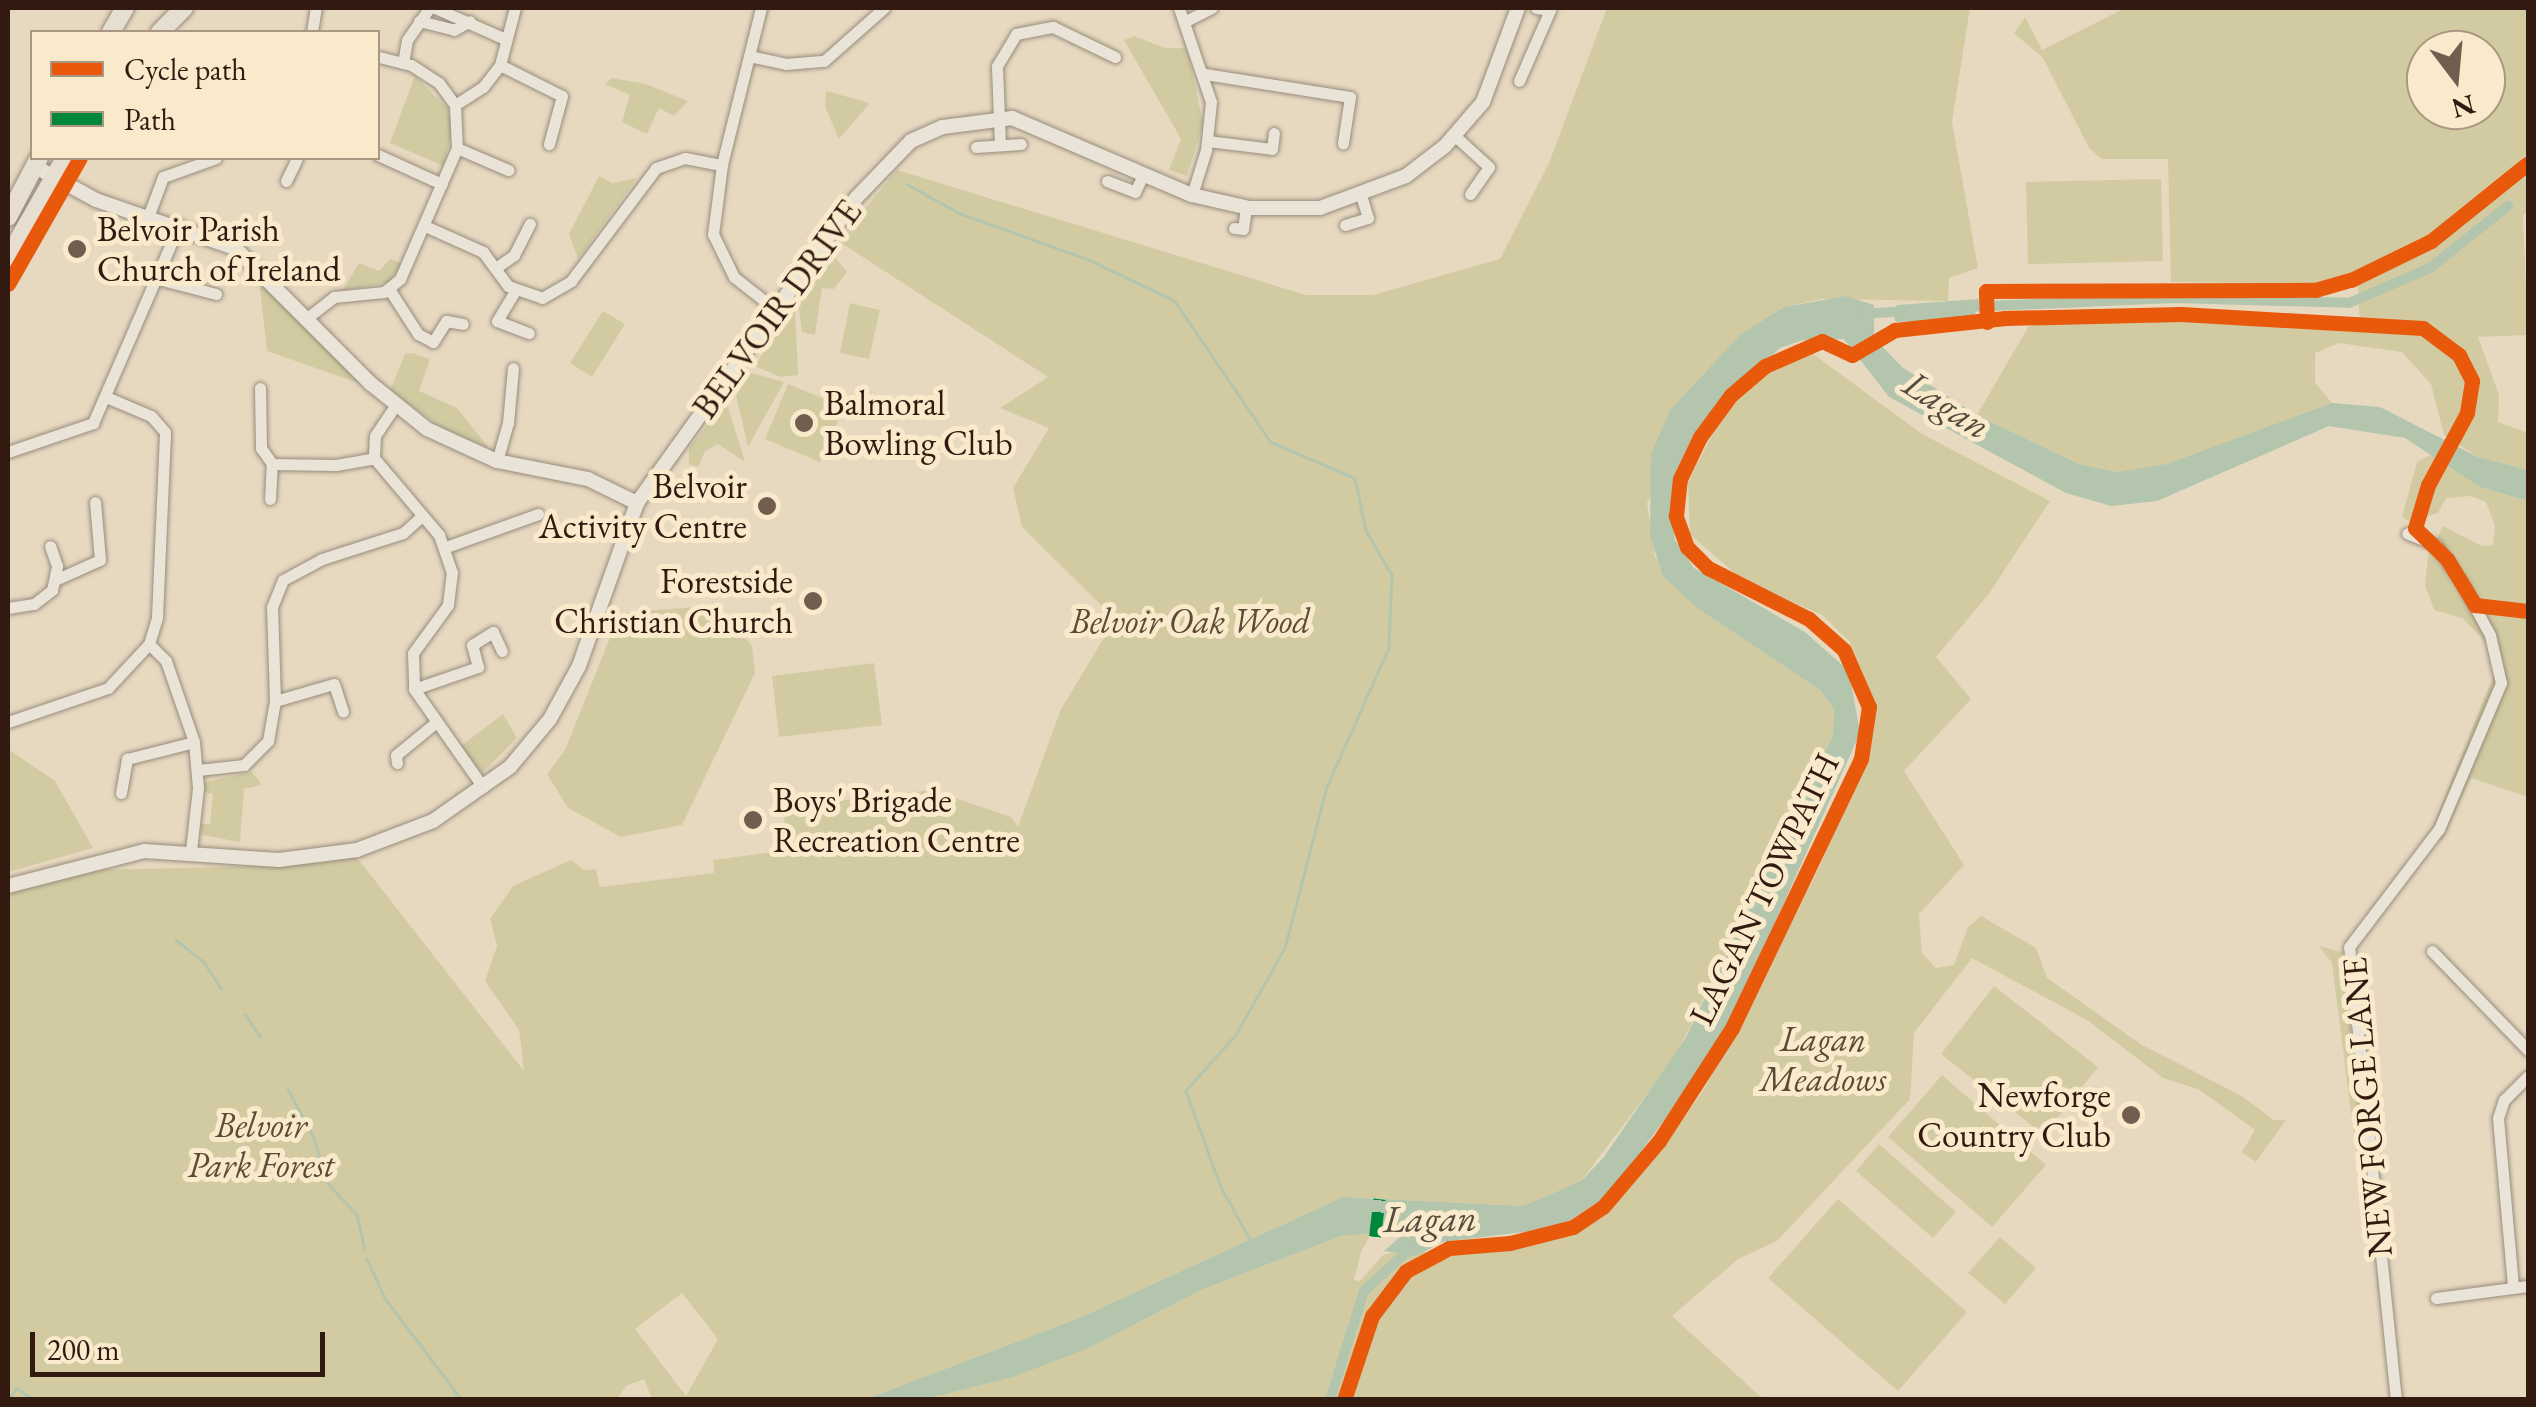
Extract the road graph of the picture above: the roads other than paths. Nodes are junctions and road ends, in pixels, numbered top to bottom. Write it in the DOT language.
graph roads {
  1 [pos="125,8"];
  2 [pos="184,8"];
  3 [pos="430,8"];
  4 [pos="515,8"];
  5 [pos="760,8"];
  6 [pos="884,8"];
  7 [pos="1179,8"];
  8 [pos="1212,8"];
  9 [pos="1518,8"];
  10 [pos="1536,8"];
  11 [pos="1551,9"];
  12 [pos="470,21"];
  13 [pos="419,22"];
  14 [pos="1184,22"];
  15 [pos="112,30"];
  16 [pos="162,30"];
  17 [pos="503,38"];
  18 [pos="749,56"];
  19 [pos="1116,57"];
  20 [pos="380,58"];
  21 [pos="403,63"];
  22 [pos="500,65"];
  23 [pos="1205,74"];
  24 [pos="1519,82"];
  25 [pos="455,106"];
  26 [pos="999,116"];
  27 [pos="1274,133"];
  28 [pos="1455,136"];
  29 [pos="1208,141"];
  30 [pos="1344,143"];
  31 [pos="548,144"];
  32 [pos="1022,144"];
  33 [pos="1000,145"];
  34 [pos="976,146"];
  35 [pos="457,148"];
  36 [pos="380,156"];
  37 [pos="64,160"];
  38 [pos="210,160"];
  39 [pos="295,160"];
  40 [pos="37,162"];
  41 [pos="722,165"];
  42 [pos="508,170"];
  43 [pos="1144,172"];
  44 [pos="52,177"];
  45 [pos="1107,180"];
  46 [pos="286,181"];
  47 [pos="442,184"];
  48 [pos="1192,194"];
  49 [pos="1470,194"];
  50 [pos="1361,196"];
  51 [pos="1246,207"];
  52 [pos="8,217"];
  53 [pos="148,217"];
  54 [pos="530,224"];
  55 [pos="179,225"];
  56 [pos="425,226"];
  57 [pos="1345,226"];
  58 [pos="1234,228"];
  59 [pos="8,258"];
  60 [pos="497,268"];
  61 [pos="158,279"];
  62 [pos="389,289"];
  63 [pos="515,291"];
  64 [pos="216,294"];
  65 [pos="776,310"];
  66 [pos="307,318"];
  67 [pos="463,324"];
  68 [pos="529,333"];
  69 [pos="512,368"];
  70 [pos="260,388"];
  71 [pos="106,396"];
  72 [pos="395,406"];
  73 [pos="8,452"];
  74 [pos="374,458"];
  75 [pos="496,461"];
  76 [pos="272,464"];
  77 [pos="270,499"];
  78 [pos="95,502"];
  79 [pos="638,503"];
  80 [pos="538,514"];
  81 [pos="422,516"];
  82 [pos="2407,532"];
  83 [pos="50,546"];
  84 [pos="446,546"];
  85 [pos="56,580"];
  86 [pos="8,608"];
  87 [pos="149,644"];
  88 [pos="502,650"];
  89 [pos="414,688"];
  90 [pos="275,701"];
  91 [pos="343,712"];
  92 [pos="8,722"];
  93 [pos="434,724"];
  94 [pos="194,742"];
  95 [pos="397,764"];
  96 [pos="198,770"];
  97 [pos="483,787"];
  98 [pos="121,792"];
  99 [pos="191,850"];
  100 [pos="8,886"];
  101 [pos="2432,951"];
  102 [pos="2528,1050"];
  103 [pos="2528,1076"];
  104 [pos="2514,1286"];
  105 [pos="2528,1286"];
  106 [pos="2436,1298"];
  107 [pos="2396,1400"];
  1 -- 15 [label="highway"];
  2 -- 16 [label="highway"];
  3 -- 12 [label="street"];
  3 -- 13 [label="street"];
  4 -- 22 [label="street"];
  5 -- 18 [label="street"];
  6 -- 18 [label="street"];
  7 -- 14 [label="street"];
  8 -- 14 [label="street"];
  9 -- 28 [label="street, BELVOIR DRIVE"];
  10 -- 11 [label="street"];
  11 -- 24 [label="street"];
  12 -- 13 [label="street"];
  12 -- 17 [label="street"];
  13 -- 21 [label="street"];
  14 -- 23 [label="street"];
  18 -- 41 [label="street"];
  19 -- 26 [label="street"];
  20 -- 21 [label="street"];
  21 -- 25 [label="street"];
  22 -- 25 [label="street"];
  22 -- 31 [label="street"];
  23 -- 29 [label="street"];
  23 -- 30 [label="street"];
  25 -- 35 [label="street"];
  26 -- 33 [label="street"];
  26 -- 43 [label="street, BELVOIR DRIVE"];
  26 -- 65 [label="street, BELVOIR DRIVE"];
  27 -- 29 [label="street"];
  28 -- 49 [label="street"];
  28 -- 50 [label="street, BELVOIR DRIVE"];
  29 -- 48 [label="street"];
  32 -- 33 [label="street"];
  33 -- 34 [label="street"];
  35 -- 42 [label="street"];
  35 -- 47 [label="street"];
  36 -- 47 [label="street"];
  37 -- 44 [label="highway"];
  38 -- 53 [label="street"];
  39 -- 46 [label="street"];
  40 -- 44 [label="street"];
  40 -- 52 [label="highway"];
  41 -- 63 [label="street"];
  41 -- 65 [label="street"];
  43 -- 45 [label="street"];
  43 -- 48 [label="street, BELVOIR DRIVE"];
  44 -- 53 [label="street"];
  44 -- 59 [label="highway"];
  47 -- 56 [label="street"];
  48 -- 51 [label="street, BELVOIR DRIVE"];
  50 -- 51 [label="street, BELVOIR DRIVE"];
  50 -- 57 [label="street"];
  51 -- 58 [label="street"];
  53 -- 55 [label="street"];
  54 -- 60 [label="street"];
  55 -- 61 [label="street"];
  55 -- 66 [label="street"];
  56 -- 60 [label="street"];
  56 -- 62 [label="street"];
  60 -- 63 [label="street"];
  61 -- 64 [label="street"];
  61 -- 71 [label="street"];
  62 -- 66 [label="street"];
  62 -- 67 [label="street"];
  63 -- 68 [label="street"];
  65 -- 79 [label="street, BELVOIR DRIVE"];
  66 -- 72 [label="street"];
  69 -- 75 [label="street"];
  70 -- 76 [label="street"];
  71 -- 73 [label="street"];
  71 -- 87 [label="street"];
  72 -- 74 [label="street"];
  72 -- 75 [label="street"];
  74 -- 76 [label="street"];
  74 -- 81 [label="street"];
  75 -- 79 [label="street"];
  76 -- 77 [label="street"];
  78 -- 85 [label="street"];
  79 -- 97 [label="street, BELVOIR DRIVE"];
  80 -- 84 [label="street"];
  81 -- 84 [label="street"];
  81 -- 90 [label="street"];
  82 -- 107 [label="street, NEW FORGE LANE"];
  83 -- 85 [label="street"];
  84 -- 89 [label="street"];
  85 -- 86 [label="street"];
  87 -- 92 [label="street"];
  87 -- 94 [label="street"];
  88 -- 89 [label="street"];
  89 -- 93 [label="street"];
  90 -- 91 [label="street"];
  90 -- 96 [label="street"];
  93 -- 95 [label="street"];
  93 -- 97 [label="street"];
  94 -- 96 [label="street"];
  94 -- 98 [label="street"];
  96 -- 99 [label="street"];
  97 -- 99 [label="street, BELVOIR DRIVE"];
  99 -- 100 [label="street, BELVOIR DRIVE"];
  101 -- 102 [label="street"];
  103 -- 104 [label="street"];
  104 -- 105 [label="street"];
  104 -- 106 [label="street"];
}
